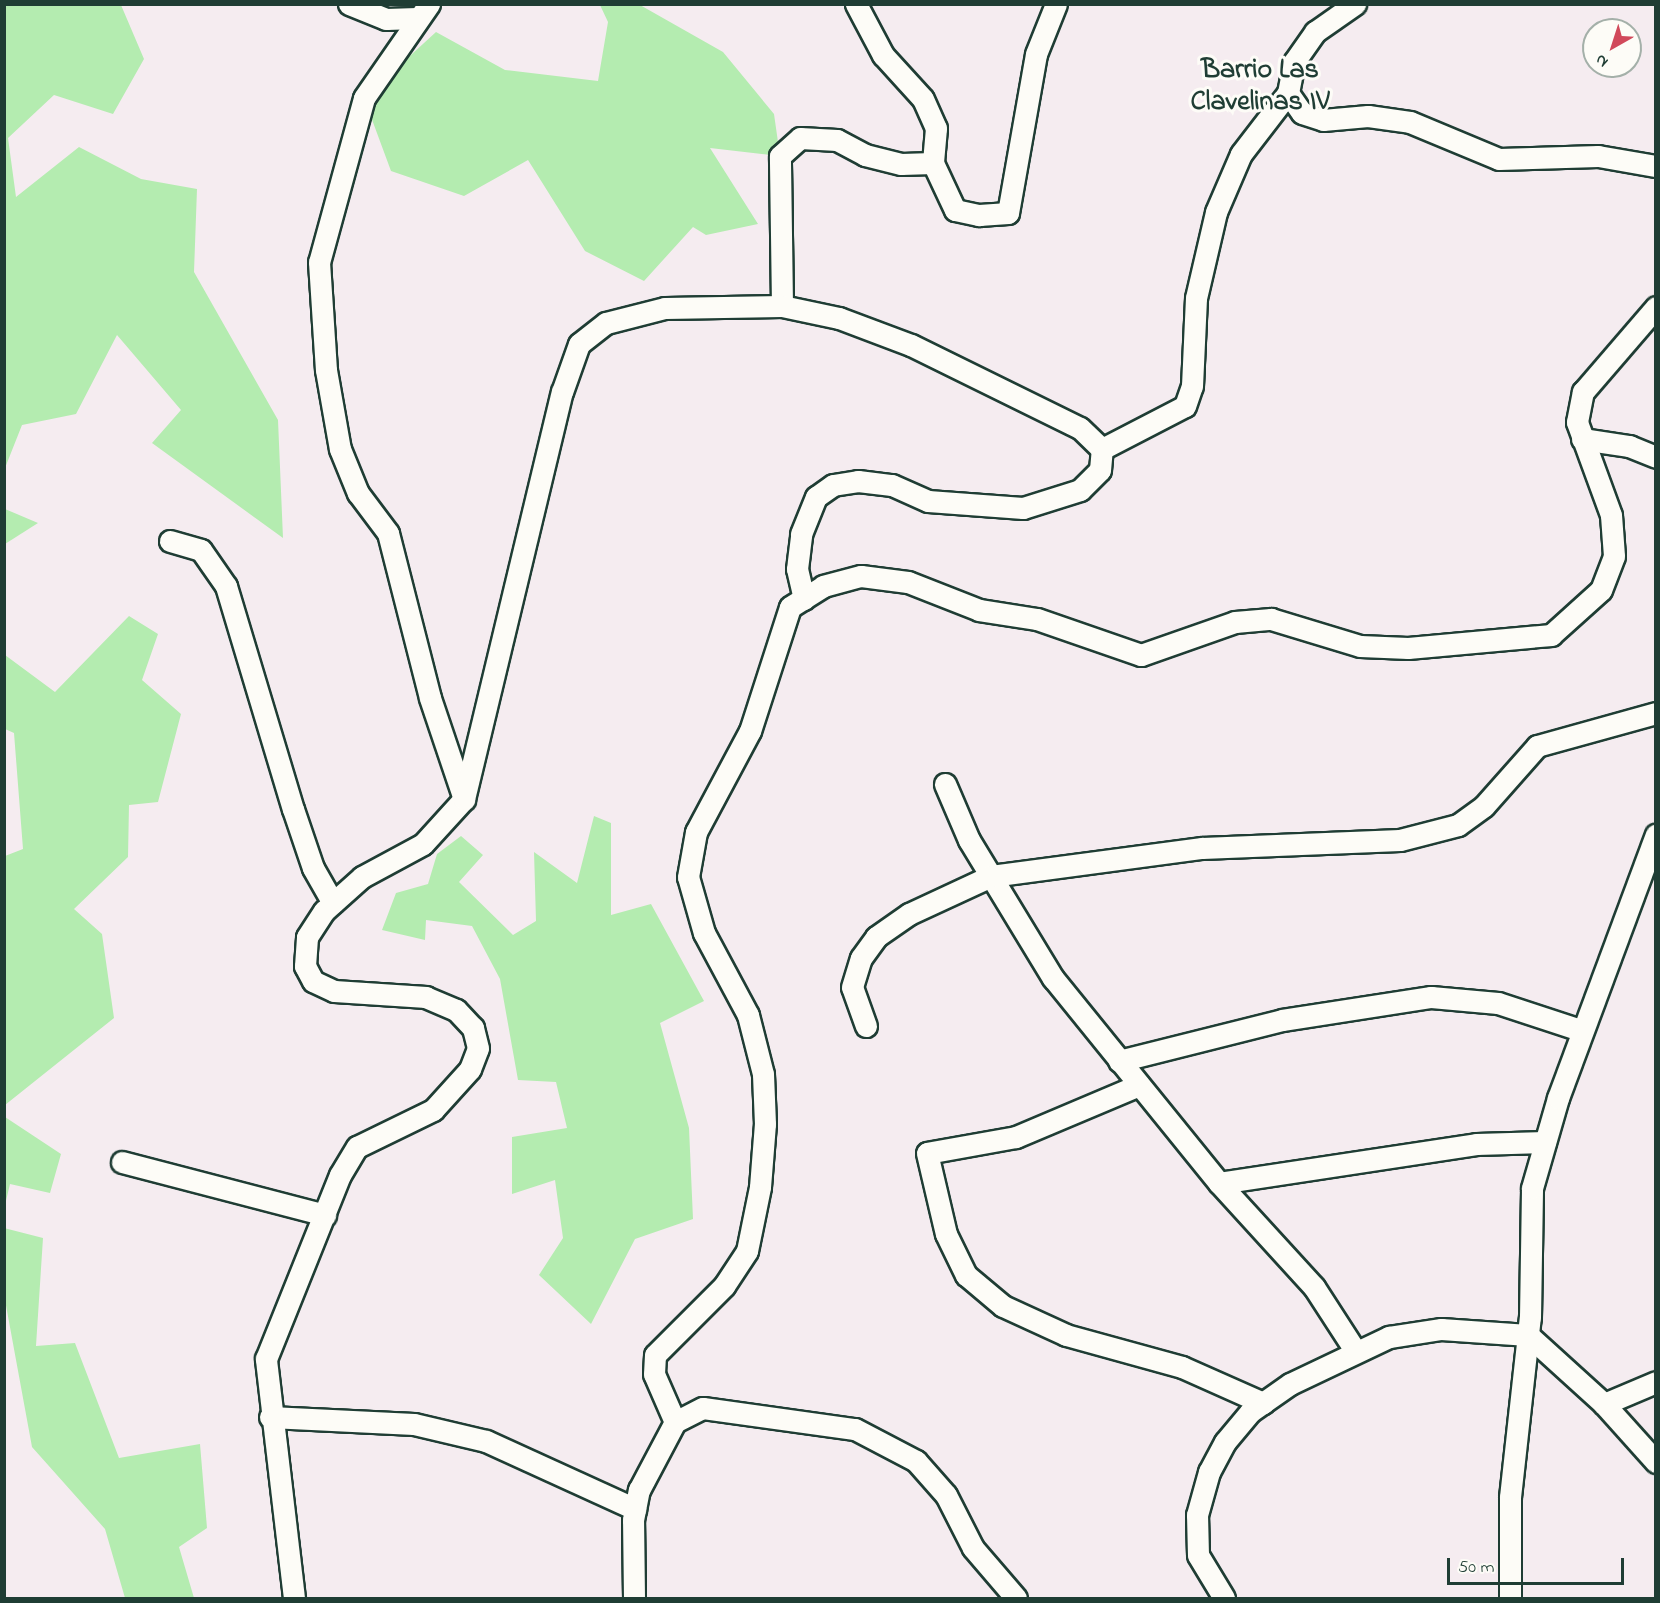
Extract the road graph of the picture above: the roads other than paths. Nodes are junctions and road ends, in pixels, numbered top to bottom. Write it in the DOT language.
graph roads {
  1 [pos="350,4"];
  2 [pos="856,4"];
  3 [pos="1056,4"];
  4 [pos="1355,4"];
  5 [pos="423,11"];
  6 [pos="1288,93"];
  7 [pos="933,163"];
  8 [pos="1656,166"];
  9 [pos="782,306"];
  10 [pos="1656,307"];
  11 [pos="1582,439"];
  12 [pos="1102,449"];
  13 [pos="1656,457"];
  14 [pos="170,541"];
  15 [pos="804,598"];
  16 [pos="1656,712"];
  17 [pos="945,784"];
  18 [pos="464,799"];
  19 [pos="1656,835"];
  20 [pos="991,876"];
  21 [pos="333,903"];
  22 [pos="866,1026"];
  23 [pos="1583,1031"];
  24 [pos="1119,1061"];
  25 [pos="1138,1086"];
  26 [pos="1545,1142"];
  27 [pos="122,1162"];
  28 [pos="1219,1183"];
  29 [pos="325,1215"];
  30 [pos="1528,1335"];
  31 [pos="1356,1352"];
  32 [pos="1656,1382"];
  33 [pos="1263,1403"];
  34 [pos="1604,1404"];
  35 [pos="270,1417"];
  36 [pos="675,1422"];
  37 [pos="1656,1462"];
  38 [pos="635,1509"];
  39 [pos="294,1599"];
  40 [pos="634,1599"];
  41 [pos="1016,1599"];
  42 [pos="1224,1599"];
  43 [pos="1510,1599"];
  1 -- 5 [label="street"];
  2 -- 7 [label="street"];
  3 -- 7 [label="street"];
  4 -- 6 [label="street"];
  5 -- 18 [label="street"];
  6 -- 8 [label="street"];
  6 -- 12 [label="street"];
  7 -- 9 [label="street"];
  9 -- 12 [label="street"];
  9 -- 18 [label="street"];
  10 -- 11 [label="street"];
  11 -- 13 [label="street"];
  11 -- 15 [label="street"];
  12 -- 15 [label="street"];
  14 -- 21 [label="street"];
  15 -- 36 [label="street"];
  16 -- 20 [label="street"];
  17 -- 20 [label="street"];
  18 -- 21 [label="street"];
  19 -- 23 [label="street"];
  20 -- 22 [label="street"];
  20 -- 24 [label="street"];
  21 -- 29 [label="street"];
  23 -- 24 [label="street"];
  23 -- 26 [label="street"];
  24 -- 25 [label="street"];
  25 -- 28 [label="street"];
  25 -- 33 [label="street"];
  26 -- 28 [label="street"];
  26 -- 30 [label="street"];
  27 -- 29 [label="street"];
  28 -- 31 [label="street"];
  29 -- 35 [label="street"];
  30 -- 31 [label="street"];
  30 -- 34 [label="street"];
  30 -- 43 [label="street"];
  31 -- 33 [label="street"];
  32 -- 34 [label="street"];
  33 -- 42 [label="street"];
  34 -- 37 [label="street"];
  35 -- 38 [label="street"];
  35 -- 39 [label="street"];
  36 -- 38 [label="street"];
  36 -- 41 [label="street"];
  38 -- 40 [label="street"];
}
